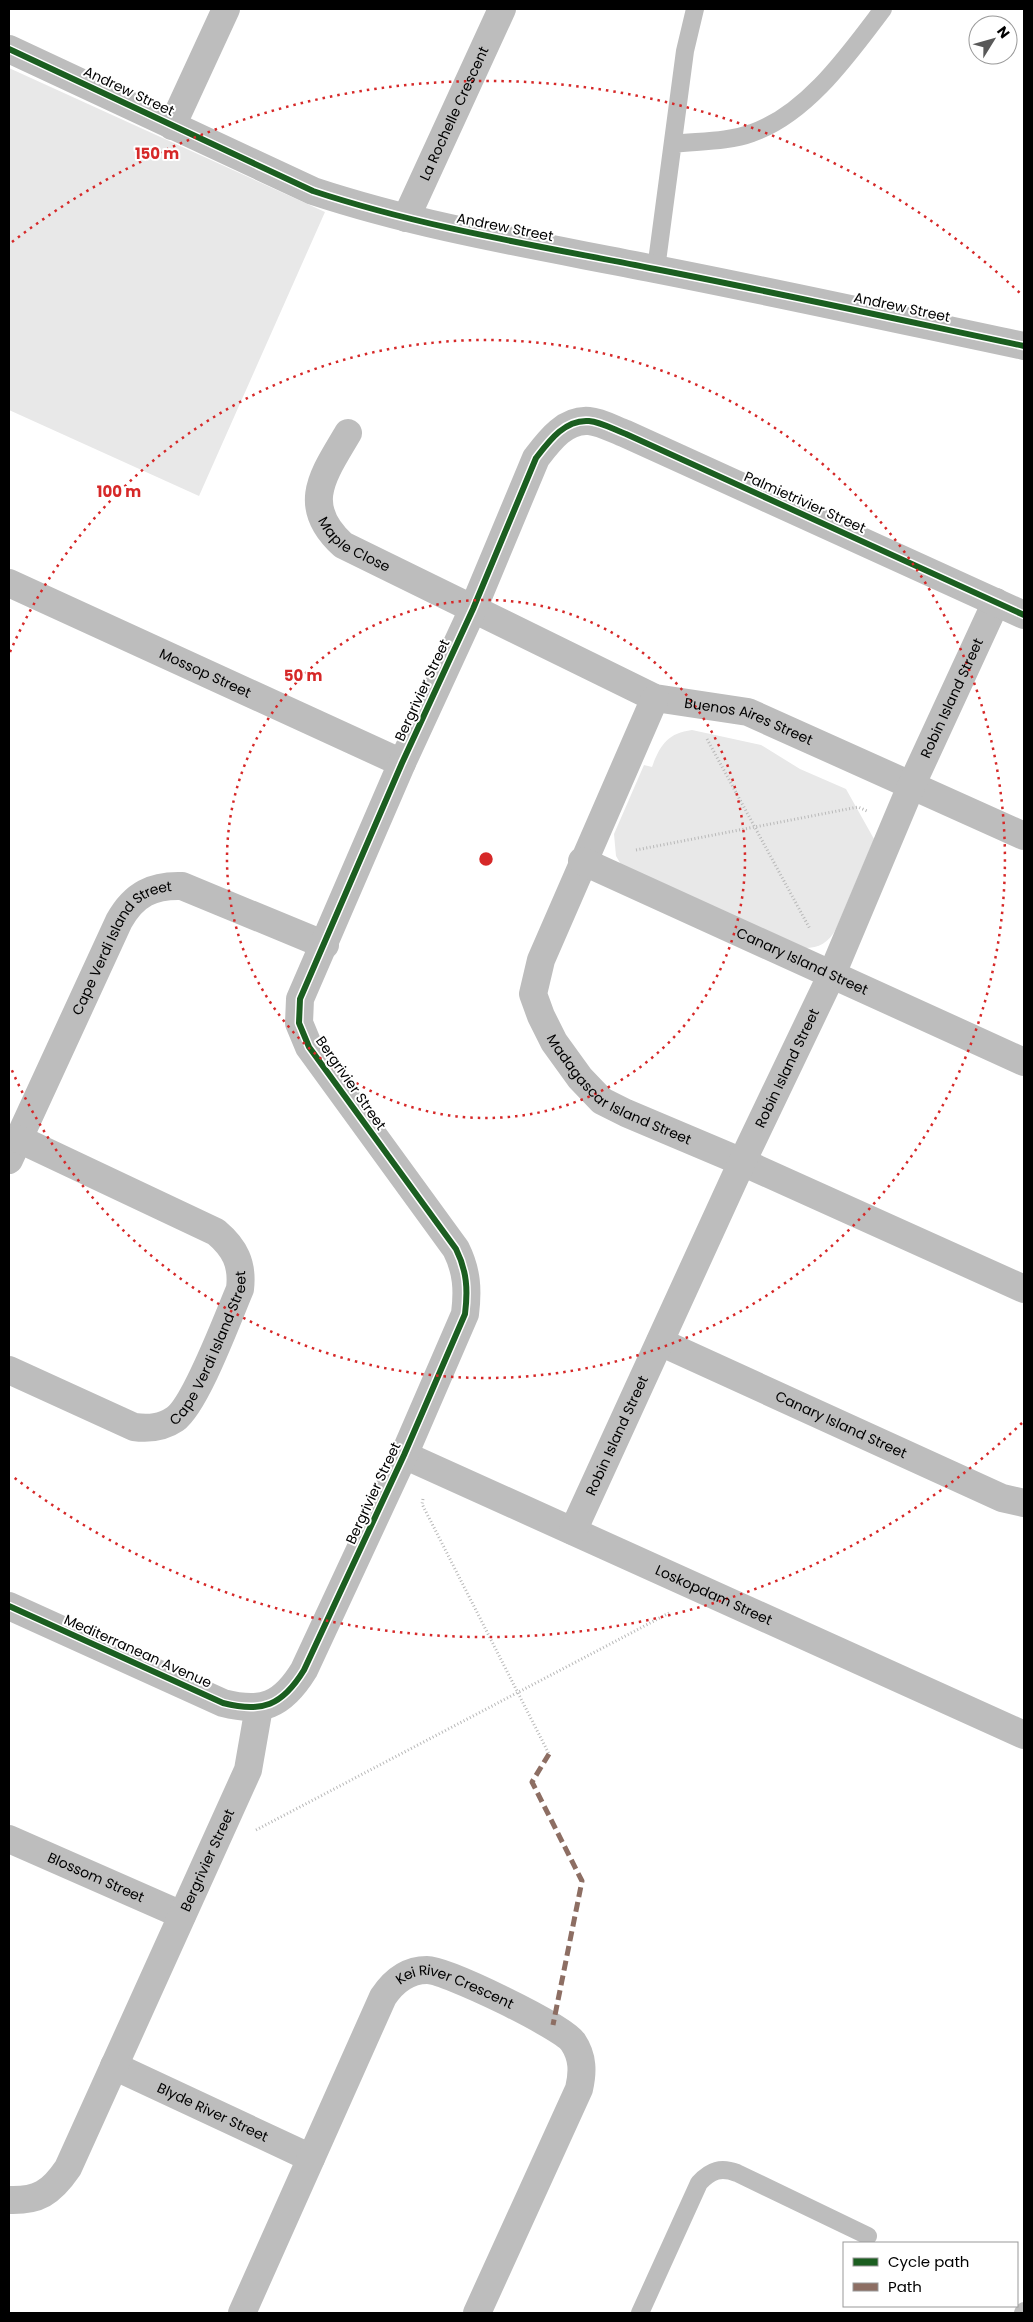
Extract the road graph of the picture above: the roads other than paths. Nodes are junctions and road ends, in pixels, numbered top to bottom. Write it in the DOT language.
graph roads {
  1 [pos="226,9"];
  2 [pos="502,9"];
  3 [pos="695,9"];
  4 [pos="883,9"];
  5 [pos="9,49"];
  6 [pos="172,126"];
  7 [pos="673,144"];
  8 [pos="406,218"];
  9 [pos="656,269"];
  10 [pos="1024,346"];
  11 [pos="572,423"];
  12 [pos="348,433"];
  13 [pos="9,583"];
  14 [pos="996,602"];
  15 [pos="473,609"];
  16 [pos="1024,616"];
  17 [pos="655,698"];
  18 [pos="402,763"];
  19 [pos="912,784"];
  20 [pos="1024,836"];
  21 [pos="594,866"];
  22 [pos="325,945"];
  23 [pos="832,974"];
  24 [pos="1024,1062"];
  25 [pos="14,1149"];
  26 [pos="742,1162"];
  27 [pos="1024,1289"];
  28 [pos="660,1342"];
  29 [pos="9,1370"];
  30 [pos="404,1455"];
  31 [pos="1024,1502"];
  32 [pos="573,1531"];
  33 [pos="9,1606"];
  34 [pos="259,1707"];
  35 [pos="1024,1735"];
  36 [pos="9,1839"];
  37 [pos="182,1915"];
  38 [pos="114,2066"];
  39 [pos="311,2158"];
  40 [pos="9,2200"];
  41 [pos="868,2236"];
  42 [pos="242,2313"];
  43 [pos="477,2313"];
  44 [pos="640,2313"];
  1 -- 6 [label="street"];
  2 -- 8 [label="street, La Rochelle Crescent"];
  3 -- 7 [label="lane"];
  4 -- 7 [label="lane"];
  5 -- 6 [label="street, Andrew Street"];
  6 -- 8 [label="street, Andrew Street"];
  7 -- 9 [label="lane"];
  8 -- 9 [label="street, Andrew Street"];
  9 -- 10 [label="street, Andrew Street"];
  11 -- 14 [label="street, Palmietrivier Street"];
  11 -- 15 [label="street, Bergrivier Street"];
  12 -- 15 [label="street, Maple Close"];
  13 -- 18 [label="street, Mossop Street"];
  14 -- 16 [label="street, Palmietrivier Street"];
  14 -- 19 [label="street, Robin Island Street"];
  15 -- 17 [label="street, Buenos Aires Street"];
  15 -- 18 [label="street, Bergrivier Street"];
  17 -- 19 [label="street, Buenos Aires Street"];
  17 -- 21 [label="street, Madagascar Island Street"];
  18 -- 22 [label="street, Bergrivier Street"];
  19 -- 20 [label="street, Buenos Aires Street"];
  19 -- 23 [label="street, Robin Island Street"];
  21 -- 23 [label="street, Canary Island Street"];
  21 -- 26 [label="street, Madagascar Island Street"];
  22 -- 25 [label="street, Cape Verdi Island Street"];
  22 -- 30 [label="street, Bergrivier Street"];
  23 -- 24 [label="street, Canary Island Street"];
  23 -- 26 [label="street, Robin Island Street"];
  25 -- 29 [label="street, Cape Verdi Island Street"];
  26 -- 27 [label="street, Madagascar Island Street"];
  26 -- 28 [label="street, Robin Island Street"];
  28 -- 31 [label="street, Canary Island Street"];
  28 -- 32 [label="street, Robin Island Street"];
  30 -- 32 [label="street, Loskopdam Street"];
  30 -- 34 [label="street, Bergrivier Street"];
  32 -- 35 [label="street, Loskopdam Street"];
  33 -- 34 [label="street, Mediterranean Avenue"];
  34 -- 37 [label="street, Bergrivier Street"];
  36 -- 37 [label="street, Blossom Street"];
  37 -- 38 [label="street, Bergrivier Street"];
  38 -- 39 [label="street, Blyde River Street"];
  38 -- 40 [label="street, Bergrivier Street"];
  39 -- 42 [label="street, Kei River Crescent"];
  39 -- 43 [label="street, Kei River Crescent"];
  41 -- 44 [label="lane"];
}
